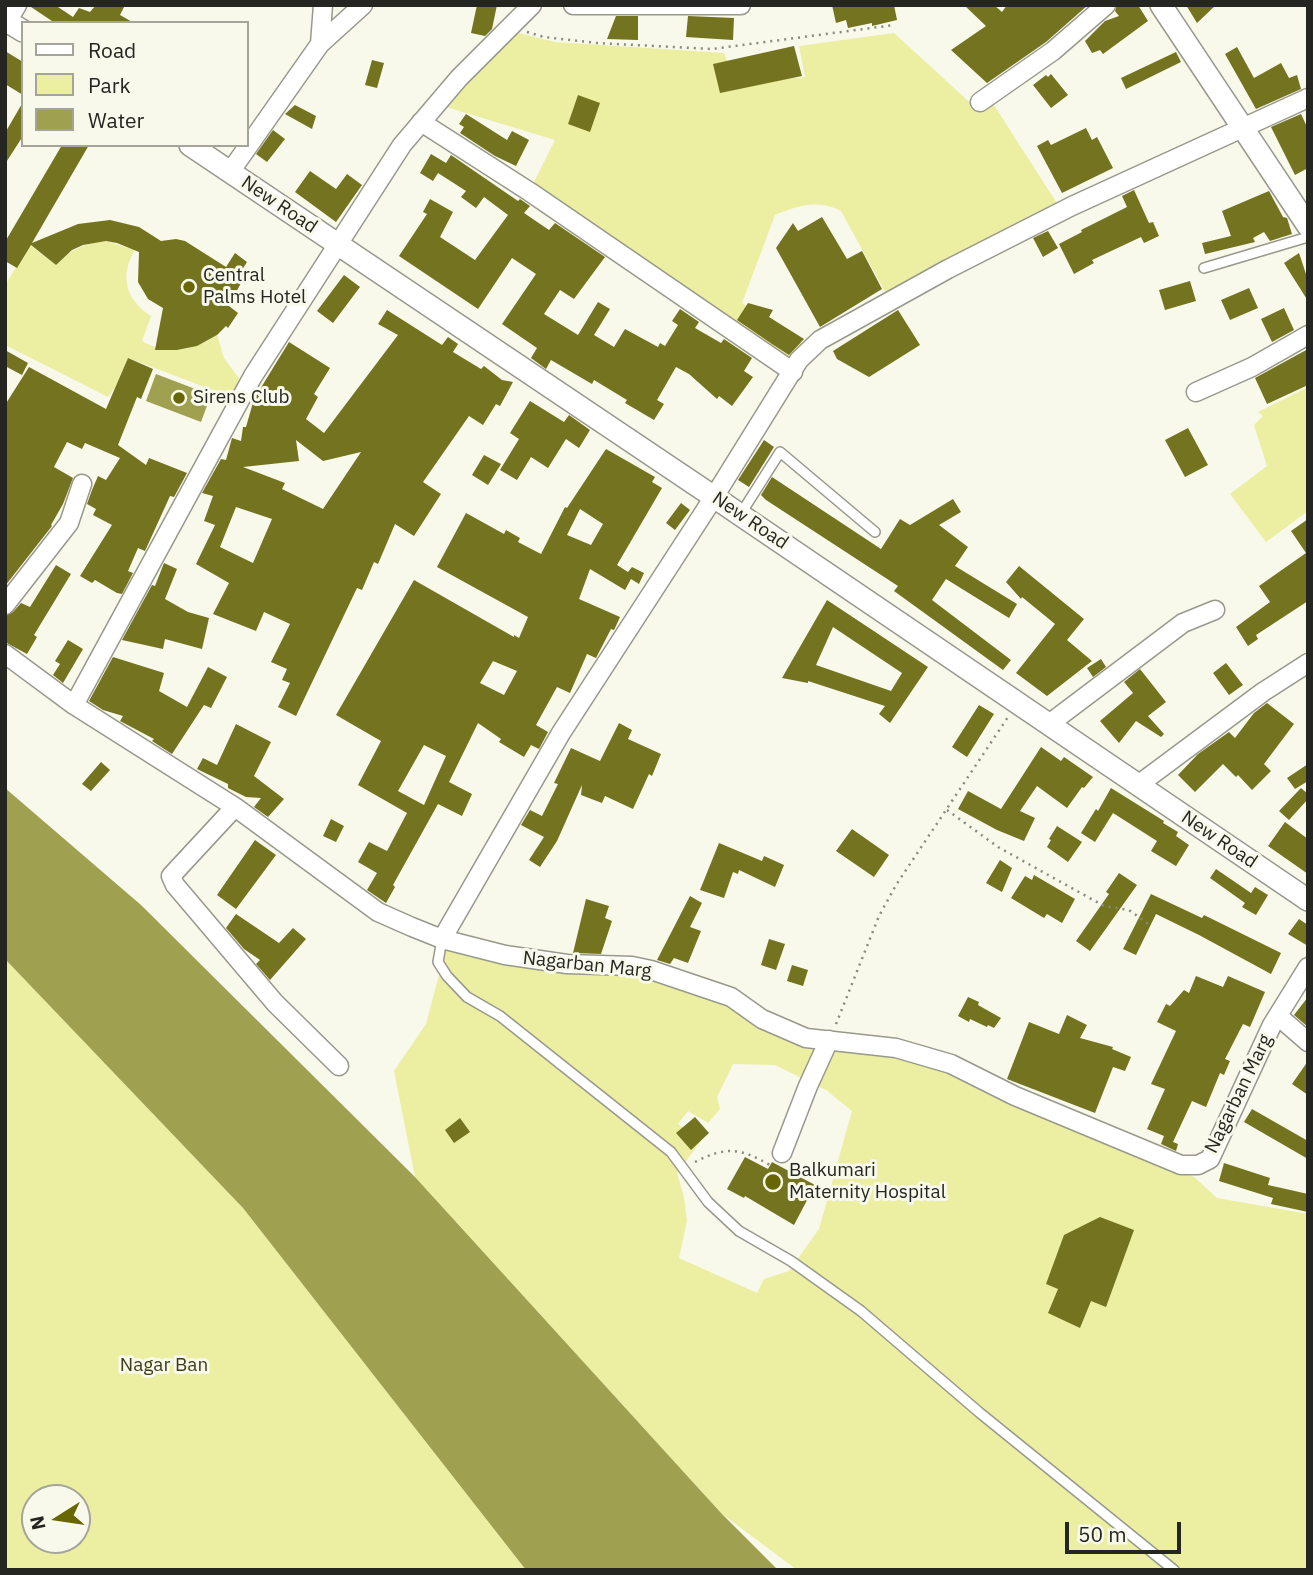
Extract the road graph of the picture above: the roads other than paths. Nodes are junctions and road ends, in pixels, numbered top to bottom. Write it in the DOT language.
graph roads {
  1 [pos="323,5"];
  2 [pos="363,5"];
  3 [pos="532,5"];
  4 [pos="573,5"];
  5 [pos="741,5"];
  6 [pos="1106,5"];
  7 [pos="1161,5"];
  8 [pos="320,44"];
  9 [pos="1308,98"];
  10 [pos="981,102"];
  11 [pos="421,122"];
  12 [pos="1241,127"];
  13 [pos="248,146"];
  14 [pos="193,147"];
  15 [pos="248,147"];
  16 [pos="230,172"];
  17 [pos="1308,225"];
  18 [pos="1308,237"];
  19 [pos="337,245"];
  20 [pos="1204,268"];
  21 [pos="1308,335"];
  22 [pos="793,372"];
  23 [pos="1196,392"];
  24 [pos="82,484"];
  25 [pos="714,497"];
  26 [pos="740,515"];
  27 [pos="874,532"];
  28 [pos="5,605"];
  29 [pos="1216,610"];
  30 [pos="5,654"];
  31 [pos="1308,663"];
  32 [pos="74,705"];
  33 [pos="1049,724"];
  34 [pos="1138,785"];
  35 [pos="235,807"];
  36 [pos="1308,900"];
  37 [pos="442,939"];
  38 [pos="1308,967"];
  39 [pos="1278,1016"];
  40 [pos="829,1040"];
  41 [pos="1308,1042"];
  42 [pos="339,1066"];
  43 [pos="776,1159"];
  44 [pos="1174,1570"];
  1 -- 8 [label="street"];
  2 -- 8 [label="street"];
  3 -- 11 [label="street"];
  4 -- 5 [label="street"];
  6 -- 10 [label="street"];
  7 -- 12 [label="street"];
  8 -- 13 [label="street"];
  9 -- 12 [label="street"];
  11 -- 19 [label="street"];
  11 -- 22 [label="street"];
  12 -- 17 [label="street"];
  12 -- 22 [label="street"];
  14 -- 16 [label="street, New Road"];
  15 -- 16 [label="street"];
  16 -- 19 [label="street, New Road"];
  18 -- 20 [label="lane"];
  19 -- 25 [label="street, New Road"];
  19 -- 32 [label="street"];
  21 -- 23 [label="street"];
  22 -- 25 [label="street"];
  24 -- 28 [label="street"];
  25 -- 26 [label="street, New Road"];
  25 -- 37 [label="street"];
  26 -- 27 [label="lane"];
  26 -- 33 [label="street, New Road"];
  29 -- 33 [label="street"];
  30 -- 32 [label="street, Nagarban Marg"];
  31 -- 34 [label="street"];
  32 -- 35 [label="street, Nagarban Marg"];
  33 -- 34 [label="street, New Road"];
  34 -- 36 [label="street, New Road"];
  35 -- 37 [label="street, Nagarban Marg"];
  35 -- 42 [label="street"];
  37 -- 40 [label="street, Nagarban Marg"];
  37 -- 44 [label="lane"];
  38 -- 39 [label="street, Nagarban Marg"];
  39 -- 40 [label="street, Nagarban Marg"];
  39 -- 41 [label="street"];
  40 -- 43 [label="street"];
}
